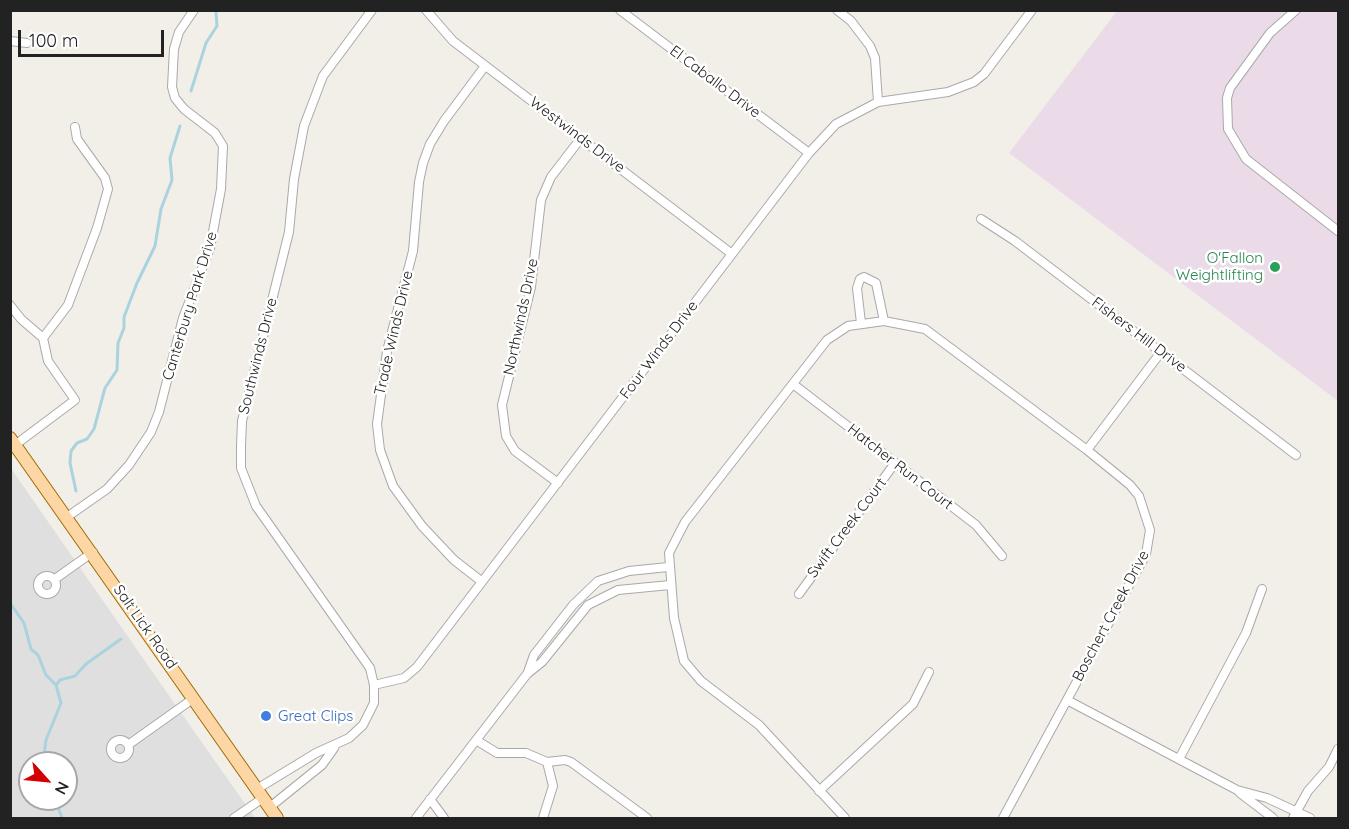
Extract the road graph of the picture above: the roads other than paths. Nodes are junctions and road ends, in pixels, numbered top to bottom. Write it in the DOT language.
graph roads {
  1 [pos="194,10"];
  2 [pos="372,10"];
  3 [pos="426,10"];
  4 [pos="621,10"];
  5 [pos="837,10"];
  6 [pos="1032,10"];
  7 [pos="1296,10"];
  8 [pos="10,41"];
  9 [pos="27,43"];
  10 [pos="484,66"];
  11 [pos="878,102"];
  12 [pos="75,127"];
  13 [pos="581,138"];
  14 [pos="809,153"];
  15 [pos="981,219"];
  16 [pos="1338,231"];
  17 [pos="732,254"];
  18 [pos="10,305"];
  19 [pos="884,321"];
  20 [pos="861,323"];
  21 [pos="43,338"];
  22 [pos="1161,352"];
  23 [pos="793,384"];
  24 [pos="13,441"];
  25 [pos="1087,450"];
  26 [pos="1296,455"];
  27 [pos="895,464"];
  28 [pos="558,483"];
  29 [pos="67,518"];
  30 [pos="93,552"];
  31 [pos="1002,556"];
  32 [pos="668,567"];
  33 [pos="55,579"];
  34 [pos="481,581"];
  35 [pos="670,585"];
  36 [pos="1262,589"];
  37 [pos="799,594"];
  38 [pos="929,672"];
  39 [pos="527,674"];
  40 [pos="374,685"];
  41 [pos="194,698"];
  42 [pos="1067,700"];
  43 [pos="476,740"];
  44 [pos="128,746"];
  45 [pos="334,748"];
  46 [pos="1338,749"];
  47 [pos="1179,759"];
  48 [pos="547,762"];
  49 [pos="1237,790"];
  50 [pos="819,791"];
  51 [pos="263,798"];
  52 [pos="430,799"];
  53 [pos="1295,815"];
  54 [pos="1005,818"];
  55 [pos="234,819"];
  56 [pos="277,819"];
  57 [pos="416,819"];
  58 [pos="444,819"];
  59 [pos="543,819"];
  60 [pos="647,819"];
  61 [pos="845,819"];
  62 [pos="1273,819"];
  63 [pos="1310,819"];
  1 -- 29 [label="street, Canterbury Park Drive"];
  2 -- 40 [label="street, Southwinds Drive"];
  3 -- 10 [label="street, Westwinds Drive"];
  4 -- 14 [label="street, El Caballo Drive"];
  5 -- 11 [label="street"];
  6 -- 11 [label="street, Four Winds Drive"];
  7 -- 16 [label="street"];
  8 -- 9 [label="street"];
  10 -- 13 [label="street, Westwinds Drive"];
  10 -- 34 [label="street, Trade Winds Drive"];
  11 -- 14 [label="street, Four Winds Drive"];
  12 -- 21 [label="street"];
  13 -- 17 [label="street, Westwinds Drive"];
  13 -- 28 [label="street, Northwinds Drive"];
  14 -- 17 [label="street, Four Winds Drive"];
  15 -- 22 [label="street, Fishers Hill Drive"];
  17 -- 28 [label="street, Four Winds Drive"];
  18 -- 21 [label="street"];
  19 -- 20 [label="street, Boschert Creek Drive"];
  19 -- 20 [label="street"];
  19 -- 25 [label="street, Boschert Creek Drive"];
  20 -- 23 [label="street, Boschert Creek Drive"];
  21 -- 24 [label="street"];
  22 -- 25 [label="street"];
  22 -- 26 [label="street, Fishers Hill Drive"];
  23 -- 27 [label="street, Hatcher Run Court"];
  23 -- 32 [label="street, Boschert Creek Drive"];
  24 -- 29 [label="main road, Salt Lick Road"];
  25 -- 42 [label="street, Boschert Creek Drive"];
  27 -- 31 [label="street, Hatcher Run Court"];
  27 -- 37 [label="street, Swift Creek Court"];
  28 -- 34 [label="street, Four Winds Drive"];
  29 -- 30 [label="main road, Salt Lick Road"];
  30 -- 33 [label="street"];
  30 -- 41 [label="main road, Salt Lick Road"];
  32 -- 35 [label="street, Boschert Creek Drive"];
  32 -- 39 [label="street"];
  34 -- 40 [label="street, Four Winds Drive"];
  35 -- 39 [label="street"];
  35 -- 50 [label="street, Boschert Creek Drive"];
  36 -- 47 [label="street"];
  38 -- 50 [label="street"];
  39 -- 43 [label="street"];
  40 -- 45 [label="street"];
  41 -- 44 [label="street"];
  41 -- 51 [label="main road, Salt Lick Road"];
  42 -- 47 [label="street"];
  42 -- 54 [label="street, Boschert Creek Drive"];
  43 -- 48 [label="street"];
  43 -- 52 [label="street"];
  45 -- 51 [label="street"];
  45 -- 51 [label="street"];
  46 -- 53 [label="street"];
  47 -- 49 [label="street"];
  48 -- 59 [label="street"];
  48 -- 60 [label="street"];
  49 -- 53 [label="street"];
  49 -- 62 [label="street"];
  50 -- 61 [label="street, Boschert Creek Drive"];
  51 -- 55 [label="street"];
  51 -- 56 [label="main road, Salt Lick Road"];
  52 -- 57 [label="street"];
  52 -- 58 [label="street"];
  53 -- 63 [label="street"];
}
